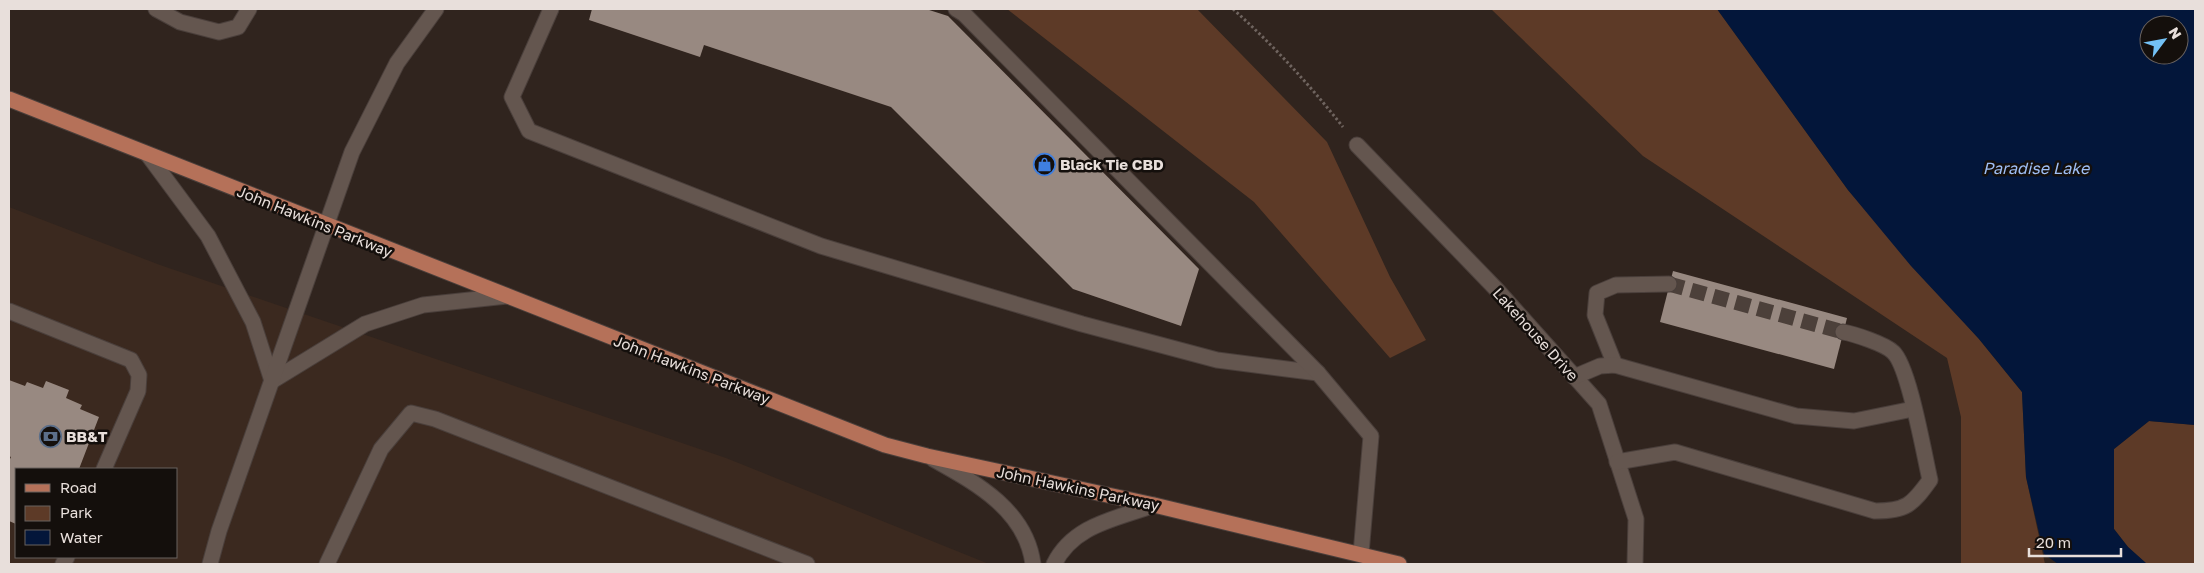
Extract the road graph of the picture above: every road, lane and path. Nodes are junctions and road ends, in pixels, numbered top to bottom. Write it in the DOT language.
graph roads {
  1 [pos="156,9"];
  2 [pos="436,9"];
  3 [pos="551,9"];
  4 [pos="956,9"];
  5 [pos="1233,9"];
  6 [pos="248,11"];
  7 [pos="9,99"];
  8 [pos="1357,145"];
  9 [pos="148,155"];
  10 [pos="326,226"];
  11 [pos="1669,284"];
  12 [pos="507,296"];
  13 [pos="9,311"];
  14 [pos="1843,332"];
  15 [pos="1615,364"];
  16 [pos="1318,373"];
  17 [pos="1574,376"];
  18 [pos="272,381"];
  19 [pos="1913,409"];
  20 [pos="927,456"];
  21 [pos="1617,462"];
  22 [pos="104,468"];
  23 [pos="1154,505"];
  24 [pos="1361,554"];
  25 [pos="210,564"];
  26 [pos="327,564"];
  27 [pos="807,564"];
  28 [pos="1033,564"];
  29 [pos="1054,564"];
  30 [pos="1399,564"];
  31 [pos="1635,564"];
  1 -- 6 [label="street"];
  2 -- 10 [label="street"];
  3 -- 16 [label="street"];
  4 -- 16 [label="street"];
  5 -- 8 [label="path"];
  7 -- 9 [label="main road, John Hawkins Parkway"];
  8 -- 17 [label="street, Lakehouse Drive"];
  9 -- 10 [label="main road, John Hawkins Parkway"];
  9 -- 18 [label="street"];
  10 -- 12 [label="main road, John Hawkins Parkway"];
  10 -- 18 [label="street"];
  11 -- 15 [label="street"];
  12 -- 18 [label="street"];
  12 -- 20 [label="main road, John Hawkins Parkway"];
  13 -- 22 [label="street"];
  14 -- 19 [label="street"];
  15 -- 17 [label="street"];
  15 -- 19 [label="street"];
  16 -- 24 [label="street"];
  17 -- 21 [label="street, Lakehouse Drive"];
  18 -- 25 [label="street"];
  19 -- 21 [label="street"];
  20 -- 23 [label="main road, John Hawkins Parkway"];
  20 -- 28 [label="street"];
  21 -- 31 [label="street, Lakehouse Drive"];
  23 -- 24 [label="main road, John Hawkins Parkway"];
  23 -- 29 [label="street"];
  24 -- 30 [label="main road, John Hawkins Parkway"];
  26 -- 27 [label="street"];
}
